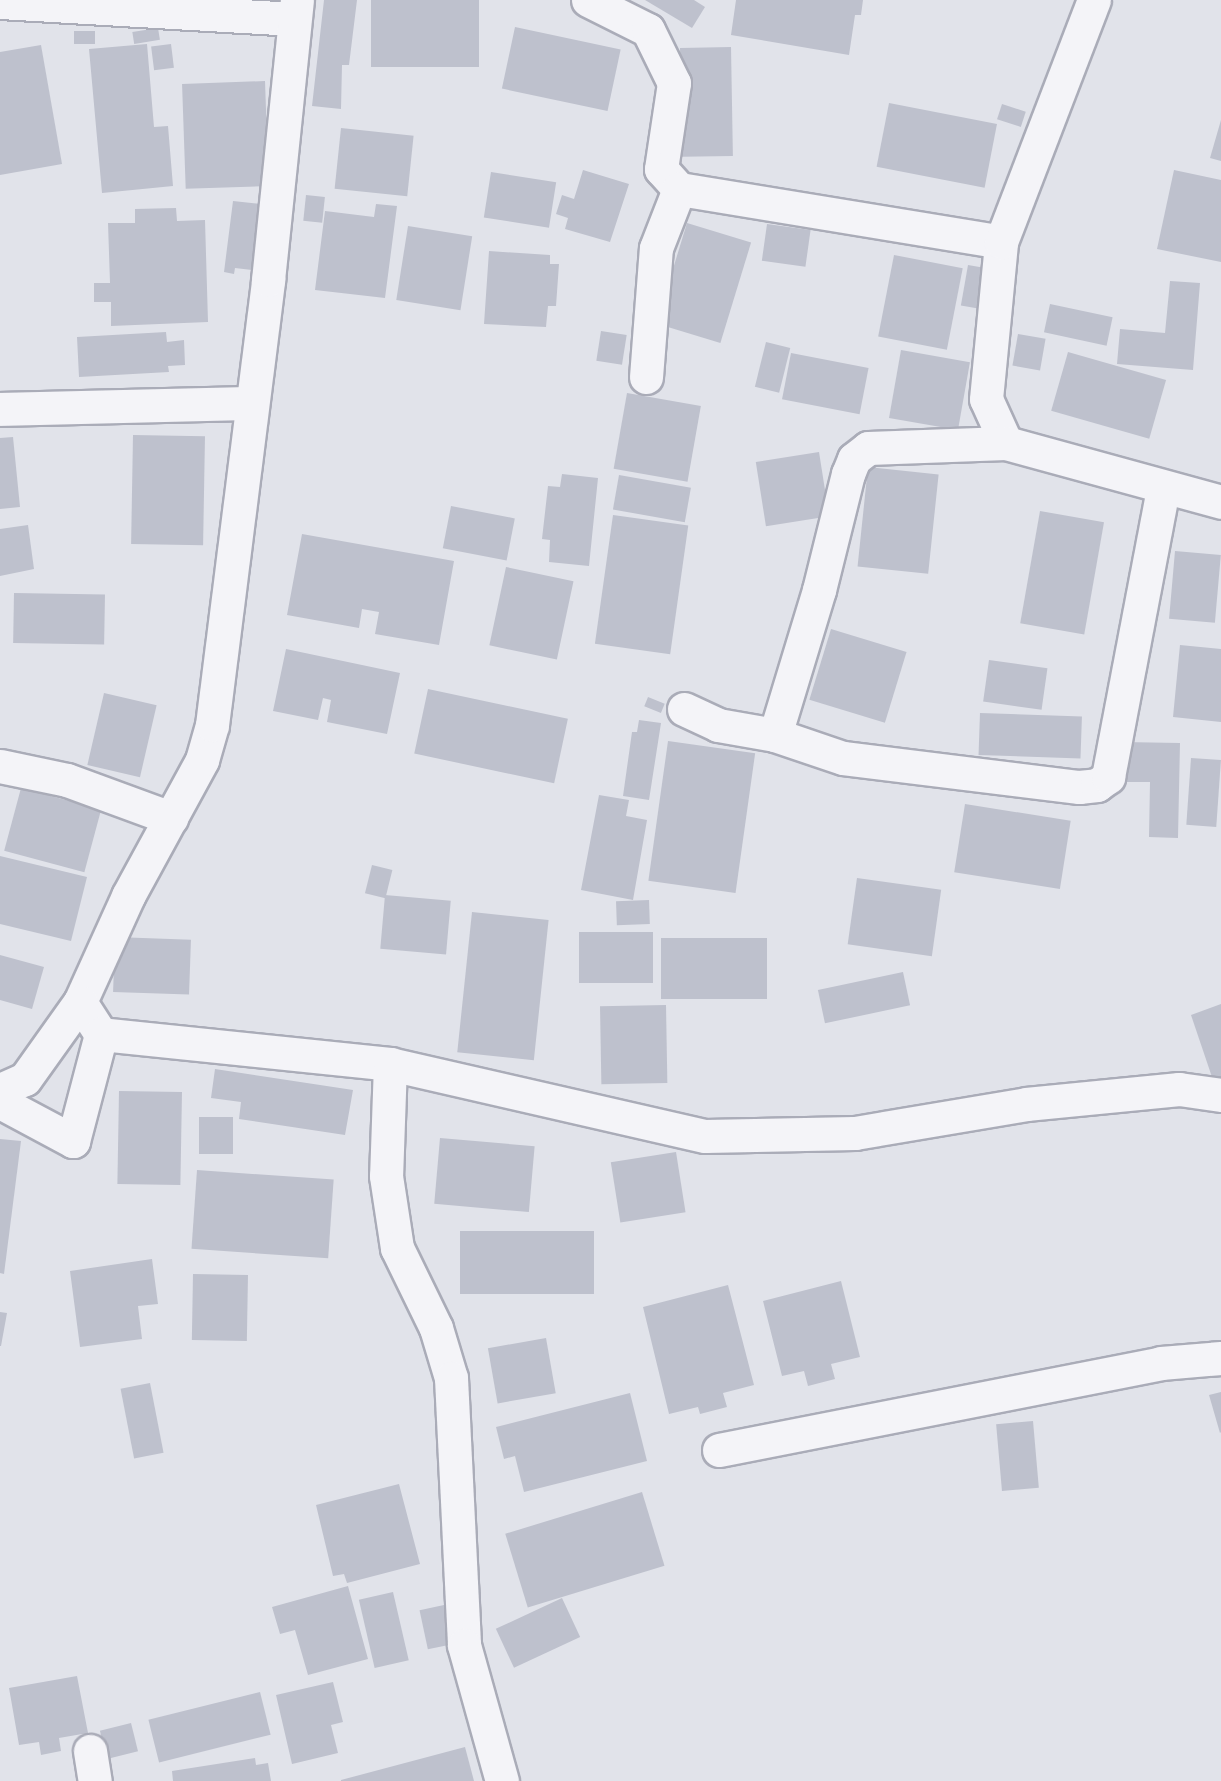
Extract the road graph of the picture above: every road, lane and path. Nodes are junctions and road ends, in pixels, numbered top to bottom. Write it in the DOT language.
graph roads {
  1 [pos="588,0"];
  2 [pos="1094,0"];
  3 [pos="0,2"];
  4 [pos="296,9"];
  5 [pos="679,189"];
  6 [pos="1002,242"];
  7 [pos="646,377"];
  8 [pos="252,403"];
  9 [pos="0,408"];
  10 [pos="1006,443"];
  11 [pos="1163,488"];
  12 [pos="1221,502"];
  13 [pos="684,709"];
  14 [pos="775,735"];
  15 [pos="0,766"];
  16 [pos="171,818"];
  17 [pos="80,1002"];
  18 [pos="101,1034"];
  19 [pos="390,1064"];
  20 [pos="0,1090"];
  21 [pos="1221,1095"];
  22 [pos="0,1102"];
  23 [pos="1221,1358"];
  24 [pos="719,1450"];
  25 [pos="502,1781"];
  1 -- 5 [label="street"];
  2 -- 6 [label="street"];
  3 -- 4 [label="street"];
  4 -- 8 [label="street"];
  5 -- 6 [label="street"];
  5 -- 7 [label="street"];
  6 -- 10 [label="street"];
  8 -- 9 [label="street"];
  8 -- 16 [label="street"];
  10 -- 11 [label="street"];
  10 -- 14 [label="street"];
  11 -- 12 [label="street"];
  11 -- 14 [label="street"];
  13 -- 14 [label="street"];
  15 -- 16 [label="street"];
  16 -- 17 [label="street"];
  17 -- 18 [label="street"];
  17 -- 20 [label="street"];
  18 -- 19 [label="street"];
  18 -- 22 [label="street"];
  19 -- 21 [label="street"];
  19 -- 25 [label="street"];
  23 -- 24 [label="street"];
}
